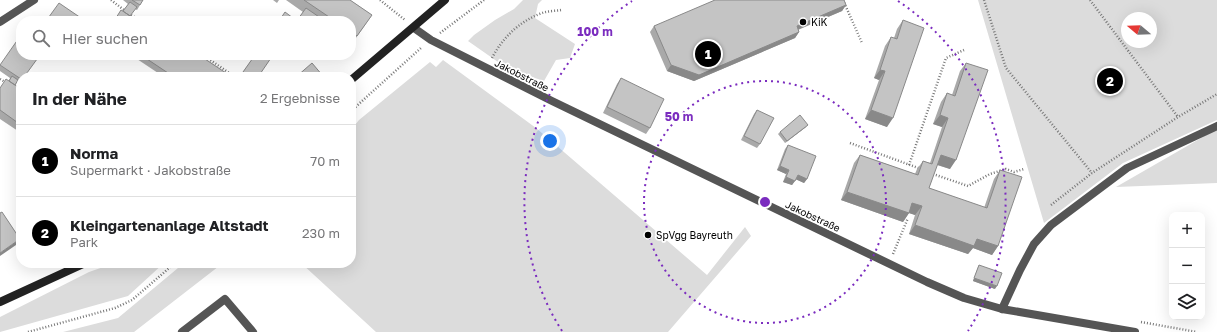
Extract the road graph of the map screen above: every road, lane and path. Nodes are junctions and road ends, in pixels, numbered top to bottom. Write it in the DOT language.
graph roads {
  1 [pos="34,0"];
  2 [pos="111,0"];
  3 [pos="380,0"];
  4 [pos="445,0"];
  5 [pos="484,0"];
  6 [pos="843,0"];
  7 [pos="984,0"];
  8 [pos="1090,0"];
  9 [pos="124,10"];
  10 [pos="561,10"];
  11 [pos="401,17"];
  12 [pos="0,22"];
  13 [pos="414,28"];
  14 [pos="431,40"];
  15 [pos="862,43"];
  16 [pos="964,50"];
  17 [pos="210,60"];
  18 [pos="487,68"];
  19 [pos="228,72"];
  20 [pos="356,76"];
  21 [pos="0,79"];
  22 [pos="7,83"];
  23 [pos="1217,94"];
  24 [pos="356,107"];
  25 [pos="1178,117"];
  26 [pos="1217,126"];
  27 [pos="850,143"];
  28 [pos="909,165"];
  29 [pos="1024,169"];
  30 [pos="927,171"];
  31 [pos="1092,173"];
  32 [pos="933,174"];
  33 [pos="1051,205"];
  34 [pos="908,218"];
  35 [pos="888,264"];
  36 [pos="74,268"];
  37 [pos="169,268"];
  38 [pos="0,302"];
  39 [pos="1002,309"];
  40 [pos="28,332"];
  41 [pos="182,332"];
  42 [pos="253,332"];
  43 [pos="1135,332"];
  1 -- 12 [label="street"];
  2 -- 9 [label="path"];
  3 -- 11 [label="path"];
  4 -- 13 [label="street"];
  5 -- 14 [label="path"];
  6 -- 15 [label="path"];
  7 -- 31 [label="path"];
  8 -- 25 [label="path"];
  10 -- 18 [label="path"];
  13 -- 14 [label="street, Jakobstraße"];
  13 -- 20 [label="street"];
  14 -- 18 [label="street, Jakobstraße"];
  14 -- 24 [label="path"];
  16 -- 28 [label="path"];
  17 -- 19 [label="path"];
  18 -- 35 [label="street, Jakobstraße"];
  21 -- 22 [label="path"];
  23 -- 25 [label="path"];
  25 -- 31 [label="path"];
  26 -- 39 [label="street"];
  27 -- 28 [label="path"];
  28 -- 30 [label="path"];
  29 -- 32 [label="path"];
  31 -- 33 [label="path"];
  34 -- 35 [label="path"];
  35 -- 39 [label="street, Jakobstraße"];
  36 -- 38 [label="street"];
  37 -- 40 [label="path"];
  39 -- 43 [label="street, Jakobstraße"];
  41 -- 42 [label="street"];
}
